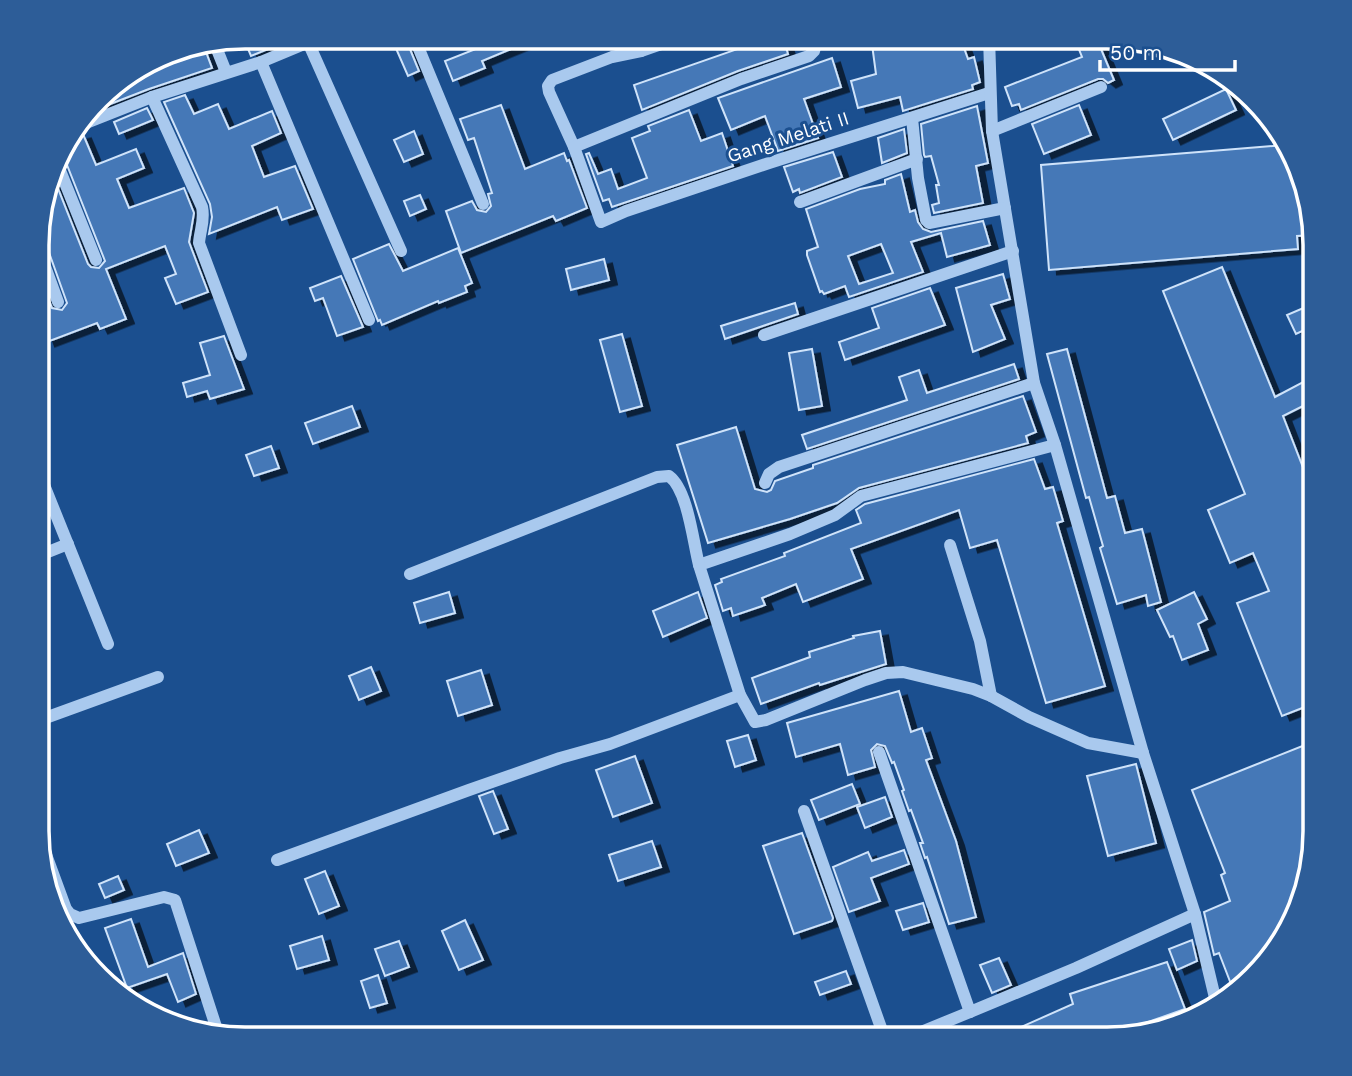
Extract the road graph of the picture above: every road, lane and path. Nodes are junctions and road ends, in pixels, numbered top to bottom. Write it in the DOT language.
graph roads {
  1 [pos="292,49"];
  2 [pos="311,49"];
  3 [pos="419,49"];
  4 [pos="647,49"];
  5 [pos="815,49"];
  6 [pos="989,49"];
  7 [pos="218,51"];
  8 [pos="641,51"];
  9 [pos="261,62"];
  10 [pos="226,72"];
  11 [pos="1101,87"];
  12 [pos="989,93"];
  13 [pos="152,97"];
  14 [pos="912,118"];
  15 [pos="94,120"];
  16 [pos="992,131"];
  17 [pos="574,147"];
  18 [pos="917,159"];
  19 [pos="62,176"];
  20 [pos="800,202"];
  21 [pos="483,204"];
  22 [pos="1005,208"];
  23 [pos="401,251"];
  24 [pos="1013,251"];
  25 [pos="96,260"];
  26 [pos="49,279"];
  27 [pos="58,302"];
  28 [pos="369,320"];
  29 [pos="764,335"];
  30 [pos="241,355"];
  31 [pos="1034,383"];
  32 [pos="1055,445"];
  33 [pos="765,483"];
  34 [pos="49,497"];
  35 [pos="68,544"];
  36 [pos="950,545"];
  37 [pos="49,552"];
  38 [pos="699,565"];
  39 [pos="410,574"];
  40 [pos="108,644"];
  41 [pos="158,677"];
  42 [pos="740,695"];
  43 [pos="991,696"];
  44 [pos="49,717"];
  45 [pos="879,752"];
  46 [pos="1143,753"];
  47 [pos="804,811"];
  48 [pos="277,860"];
  49 [pos="56,881"];
  50 [pos="1195,914"];
  51 [pos="1214,995"];
  52 [pos="970,1012"];
  53 [pos="215,1024"];
  54 [pos="881,1027"];
  55 [pos="933,1027"];
  1 -- 9 [label="street"];
  2 -- 23 [label="street"];
  3 -- 21 [label="street"];
  4 -- 8 [label="street"];
  5 -- 17 [label="street"];
  6 -- 12 [label="street"];
  7 -- 10 [label="street"];
  8 -- 17 [label="street"];
  9 -- 10 [label="street"];
  9 -- 28 [label="street"];
  10 -- 13 [label="street"];
  11 -- 16 [label="street"];
  12 -- 14 [label="street, Gang Melati II"];
  12 -- 16 [label="street"];
  13 -- 15 [label="street"];
  13 -- 30 [label="street"];
  14 -- 17 [label="street, Gang Melati II"];
  14 -- 18 [label="street"];
  16 -- 22 [label="street"];
  18 -- 20 [label="street"];
  18 -- 22 [label="street"];
  19 -- 25 [label="street"];
  22 -- 24 [label="street"];
  24 -- 29 [label="street"];
  24 -- 31 [label="street"];
  26 -- 27 [label="street"];
  31 -- 32 [label="street"];
  31 -- 33 [label="street"];
  32 -- 38 [label="street"];
  32 -- 46 [label="street"];
  34 -- 35 [label="street"];
  35 -- 37 [label="street"];
  35 -- 40 [label="street"];
  36 -- 43 [label="street"];
  38 -- 39 [label="street"];
  38 -- 42 [label="street"];
  41 -- 44 [label="street"];
  42 -- 43 [label="street"];
  42 -- 48 [label="street"];
  43 -- 46 [label="street"];
  45 -- 52 [label="street"];
  46 -- 50 [label="street"];
  47 -- 54 [label="street"];
  49 -- 53 [label="street"];
  50 -- 51 [label="street"];
  50 -- 52 [label="street"];
  52 -- 55 [label="street"];
}
